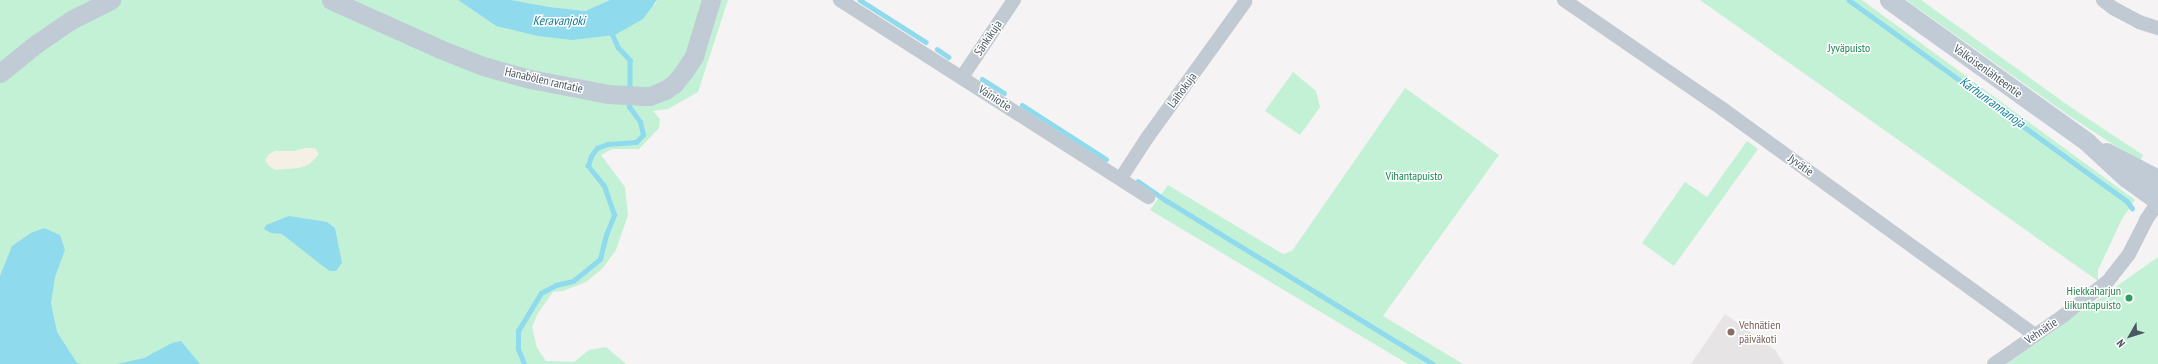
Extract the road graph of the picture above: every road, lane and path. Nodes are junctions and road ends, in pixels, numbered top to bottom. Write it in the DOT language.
graph roads {
  1 [pos="111,0"];
  2 [pos="331,0"];
  3 [pos="711,0"];
  4 [pos="840,0"];
  5 [pos="1014,0"];
  6 [pos="1564,0"];
  7 [pos="1889,0"];
  8 [pos="2103,0"];
  9 [pos="1245,2"];
  10 [pos="2158,28"];
  11 [pos="0,73"];
  12 [pos="962,77"];
  13 [pos="2087,142"];
  14 [pos="1121,178"];
  15 [pos="2158,179"];
  16 [pos="1148,197"];
  17 [pos="2158,201"];
  18 [pos="2034,334"];
  19 [pos="1994,364"];
  1 -- 11 [label="street"];
  2 -- 3 [label="street, Hanabölen rantatie"];
  4 -- 12 [label="street, Vainiotie"];
  5 -- 12 [label="street, Sänkikuja"];
  6 -- 18 [label="street, Jyvätie"];
  7 -- 13 [label="street, Valkoisenlähteentie"];
  8 -- 10 [label="street"];
  9 -- 14 [label="street, Laihokuja"];
  12 -- 14 [label="street, Vainiotie"];
  13 -- 15 [label="street, Valkoisenlähteentie"];
  13 -- 17 [label="street, Valkoisenlähteentie"];
  14 -- 16 [label="street, Vainiotie"];
  17 -- 18 [label="street, Vehnätie"];
  18 -- 19 [label="street, Vehnätie"];
}
